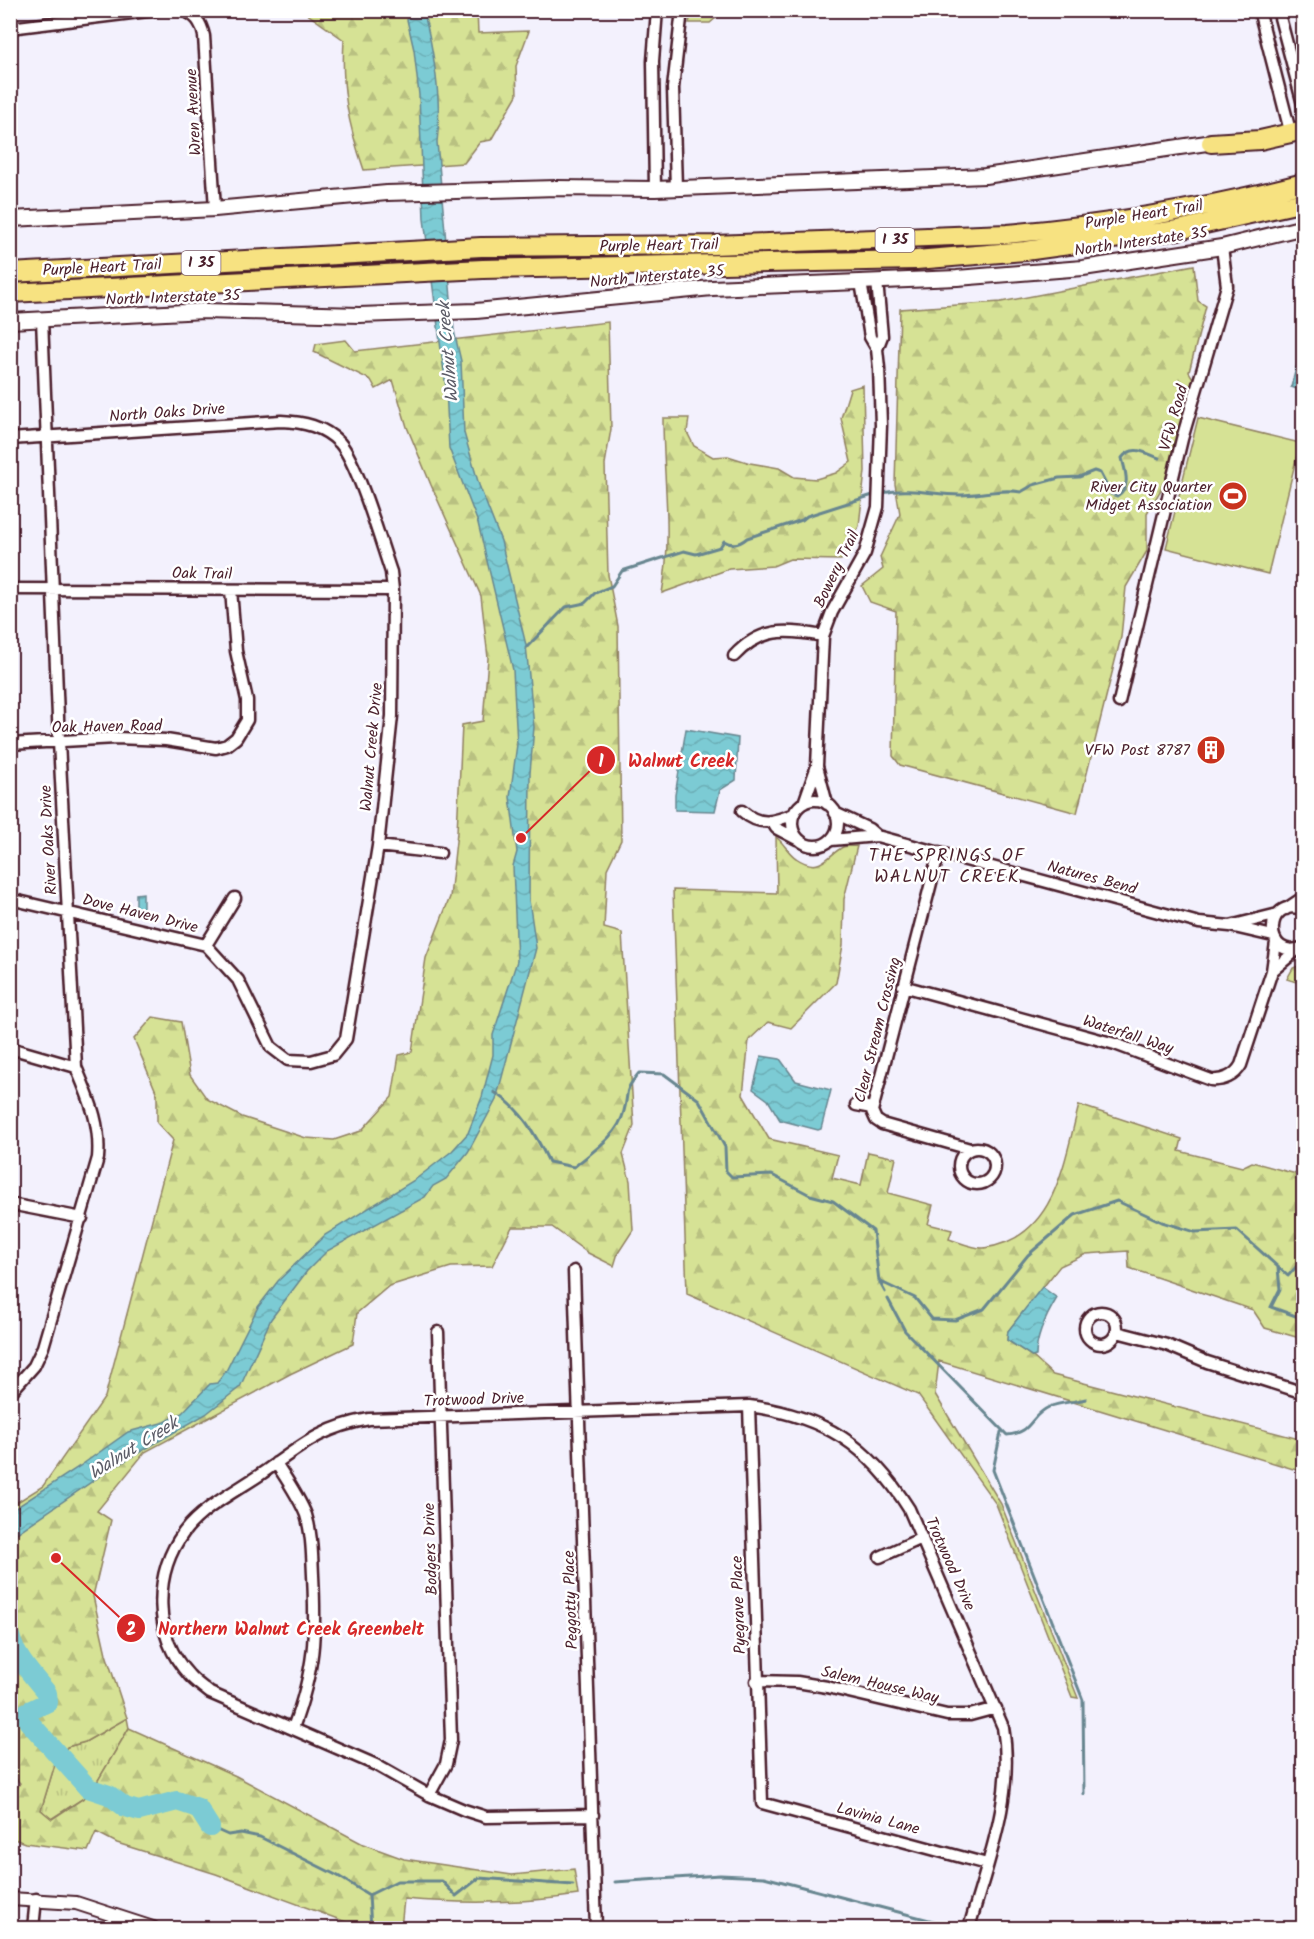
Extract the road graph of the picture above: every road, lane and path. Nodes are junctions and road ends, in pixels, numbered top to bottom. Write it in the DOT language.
graph roads {
  1 [pos="156,10"];
  2 [pos="182,10"];
  3 [pos="657,10"];
  4 [pos="682,10"];
  5 [pos="1259,10"];
  6 [pos="1278,10"];
  7 [pos="10,28"];
  8 [pos="1304,108"];
  9 [pos="1304,122"];
  10 [pos="1296,128"];
  11 [pos="1211,143"];
  12 [pos="1304,183"];
  13 [pos="676,188"];
  14 [pos="655,189"];
  15 [pos="1304,202"];
  16 [pos="215,209"];
  17 [pos="10,219"];
  18 [pos="1304,226"];
  19 [pos="1222,247"];
  20 [pos="10,273"];
  21 [pos="877,281"];
  22 [pos="861,282"];
  23 [pos="10,293"];
  24 [pos="42,319"];
  25 [pos="10,321"];
  26 [pos="877,349"];
  27 [pos="323,430"];
  28 [pos="47,436"];
  29 [pos="10,439"];
  30 [pos="54,587"];
  31 [pos="10,589"];
  32 [pos="231,590"];
  33 [pos="393,591"];
  34 [pos="823,636"];
  35 [pos="734,656"];
  36 [pos="1119,702"];
  37 [pos="59,742"];
  38 [pos="10,744"];
  39 [pos="817,766"];
  40 [pos="804,803"];
  41 [pos="827,804"];
  42 [pos="742,811"];
  43 [pos="835,813"];
  44 [pos="794,814"];
  45 [pos="773,823"];
  46 [pos="877,836"];
  47 [pos="799,839"];
  48 [pos="831,840"];
  49 [pos="378,846"];
  50 [pos="939,852"];
  51 [pos="440,853"];
  52 [pos="1304,897"];
  53 [pos="10,898"];
  54 [pos="235,898"];
  55 [pos="1304,910"];
  56 [pos="68,911"];
  57 [pos="1282,911"];
  58 [pos="1230,926"];
  59 [pos="1275,939"];
  60 [pos="206,945"];
  61 [pos="1301,948"];
  62 [pos="1272,971"];
  63 [pos="903,986"];
  64 [pos="10,1048"];
  65 [pos="311,1061"];
  66 [pos="76,1067"];
  67 [pos="856,1105"];
  68 [pos="872,1108"];
  69 [pos="970,1149"];
  70 [pos="10,1204"];
  71 [pos="82,1218"];
  72 [pos="574,1271"];
  73 [pos="438,1332"];
  74 [pos="1117,1332"];
  75 [pos="10,1393"];
  76 [pos="1304,1393"];
  77 [pos="749,1406"];
  78 [pos="579,1410"];
  79 [pos="441,1416"];
  80 [pos="276,1463"];
  81 [pos="922,1538"];
  82 [pos="880,1557"];
  83 [pos="756,1681"];
  84 [pos="996,1708"];
  85 [pos="293,1728"];
  86 [pos="429,1795"];
  87 [pos="762,1803"];
  88 [pos="593,1815"];
  89 [pos="987,1863"];
  90 [pos="10,1899"];
  91 [pos="36,1899"];
  92 [pos="33,1929"];
  93 [pos="153,1929"];
  94 [pos="596,1929"];
  95 [pos="969,1929"];
  1 -- 7 [label="street"];
  2 -- 16 [label="street, Wren Avenue"];
  3 -- 14 [label="street"];
  4 -- 13 [label="street"];
  5 -- 10 [label="street"];
  6 -- 8 [label="street"];
  9 -- 10 [label="main road"];
  10 -- 11 [label="highway"];
  11 -- 13 [label="main road"];
  12 -- 20 [label="highway, Purple Heart Trail / I 35"];
  13 -- 14 [label="main road"];
  14 -- 16 [label="main road"];
  15 -- 23 [label="highway, Purple Heart Trail / I 35"];
  16 -- 17 [label="main road"];
  18 -- 19 [label="main road, North Interstate 35"];
  19 -- 21 [label="main road, North Interstate 35"];
  19 -- 36 [label="street, VFW Road"];
  21 -- 22 [label="main road, North Interstate 35"];
  21 -- 26 [label="street, Bowery Trail"];
  22 -- 24 [label="main road, North Interstate 35"];
  22 -- 26 [label="street, Bowery Trail"];
  24 -- 25 [label="main road, North Interstate 35"];
  24 -- 28 [label="street, River Oaks Drive"];
  26 -- 34 [label="street, Bowery Trail"];
  27 -- 28 [label="street, North Oaks Drive"];
  27 -- 33 [label="street, Walnut Creek Drive"];
  28 -- 29 [label="street, North Oaks Drive"];
  28 -- 30 [label="street, River Oaks Drive"];
  30 -- 31 [label="street, Oak Trail"];
  30 -- 32 [label="street, Oak Trail"];
  30 -- 37 [label="street, River Oaks Drive"];
  32 -- 33 [label="street, Oak Trail"];
  32 -- 37 [label="street, Oak Haven Road"];
  33 -- 49 [label="street, Walnut Creek Drive"];
  34 -- 35 [label="street"];
  34 -- 39 [label="street, Bowery Trail"];
  37 -- 38 [label="street, Oak Haven Road"];
  37 -- 56 [label="street, River Oaks Drive"];
  39 -- 40 [label="street, Bowery Trail"];
  39 -- 41 [label="street, Bowery Trail"];
  40 -- 41 [label="street"];
  40 -- 44 [label="street"];
  41 -- 43 [label="street"];
  42 -- 45 [label="street"];
  43 -- 46 [label="street, Natures Bend"];
  43 -- 48 [label="street"];
  44 -- 45 [label="street"];
  44 -- 47 [label="street"];
  45 -- 47 [label="street"];
  46 -- 48 [label="street, Natures Bend"];
  46 -- 50 [label="street, Natures Bend"];
  47 -- 48 [label="street"];
  49 -- 51 [label="street"];
  49 -- 65 [label="street, Walnut Creek Drive"];
  50 -- 58 [label="street, Natures Bend"];
  50 -- 63 [label="street, Clear Stream Crossing"];
  52 -- 57 [label="street, Natures Bend"];
  53 -- 56 [label="street, Dove Haven Drive"];
  54 -- 60 [label="street"];
  55 -- 57 [label="street"];
  56 -- 60 [label="street, Dove Haven Drive"];
  56 -- 66 [label="street, River Oaks Drive"];
  57 -- 58 [label="street, Natures Bend"];
  57 -- 59 [label="street, Waterfall Way"];
  58 -- 59 [label="street, Natures Bend"];
  59 -- 61 [label="street, Natures Bend"];
  59 -- 62 [label="street, Waterfall Way"];
  60 -- 65 [label="street, Dove Haven Drive"];
  61 -- 62 [label="street"];
  62 -- 63 [label="street, Waterfall Way"];
  63 -- 68 [label="street, Clear Stream Crossing"];
  64 -- 66 [label="street"];
  66 -- 71 [label="street, River Oaks Drive"];
  67 -- 68 [label="street"];
  68 -- 69 [label="street, Clear Stream Crossing"];
  70 -- 71 [label="street"];
  71 -- 75 [label="street, River Oaks Drive"];
  72 -- 78 [label="street, Peggotty Place"];
  73 -- 79 [label="street, Bodgers Drive"];
  74 -- 76 [label="street"];
  77 -- 78 [label="street, Trotwood Drive"];
  77 -- 81 [label="street, Trotwood Drive"];
  77 -- 83 [label="street, Pyegrave Place"];
  78 -- 79 [label="street, Trotwood Drive"];
  78 -- 88 [label="street, Peggotty Place"];
  79 -- 80 [label="street, Trotwood Drive"];
  79 -- 86 [label="street, Bodgers Drive"];
  80 -- 85 [label="street"];
  80 -- 85 [label="street, Trotwood Drive"];
  81 -- 82 [label="street"];
  81 -- 84 [label="street, Trotwood Drive"];
  83 -- 84 [label="street, Salem House Way"];
  83 -- 87 [label="street, Pyegrave Place"];
  84 -- 89 [label="street, Trotwood Drive"];
  85 -- 86 [label="street, Trotwood Drive"];
  86 -- 88 [label="street, Trotwood Drive"];
  87 -- 89 [label="street, Lavinia Lane"];
  88 -- 94 [label="street, Peggotty Place"];
  89 -- 95 [label="street, Trotwood Drive"];
  90 -- 91 [label="street"];
  91 -- 92 [label="street"];
  91 -- 93 [label="street"];
}
